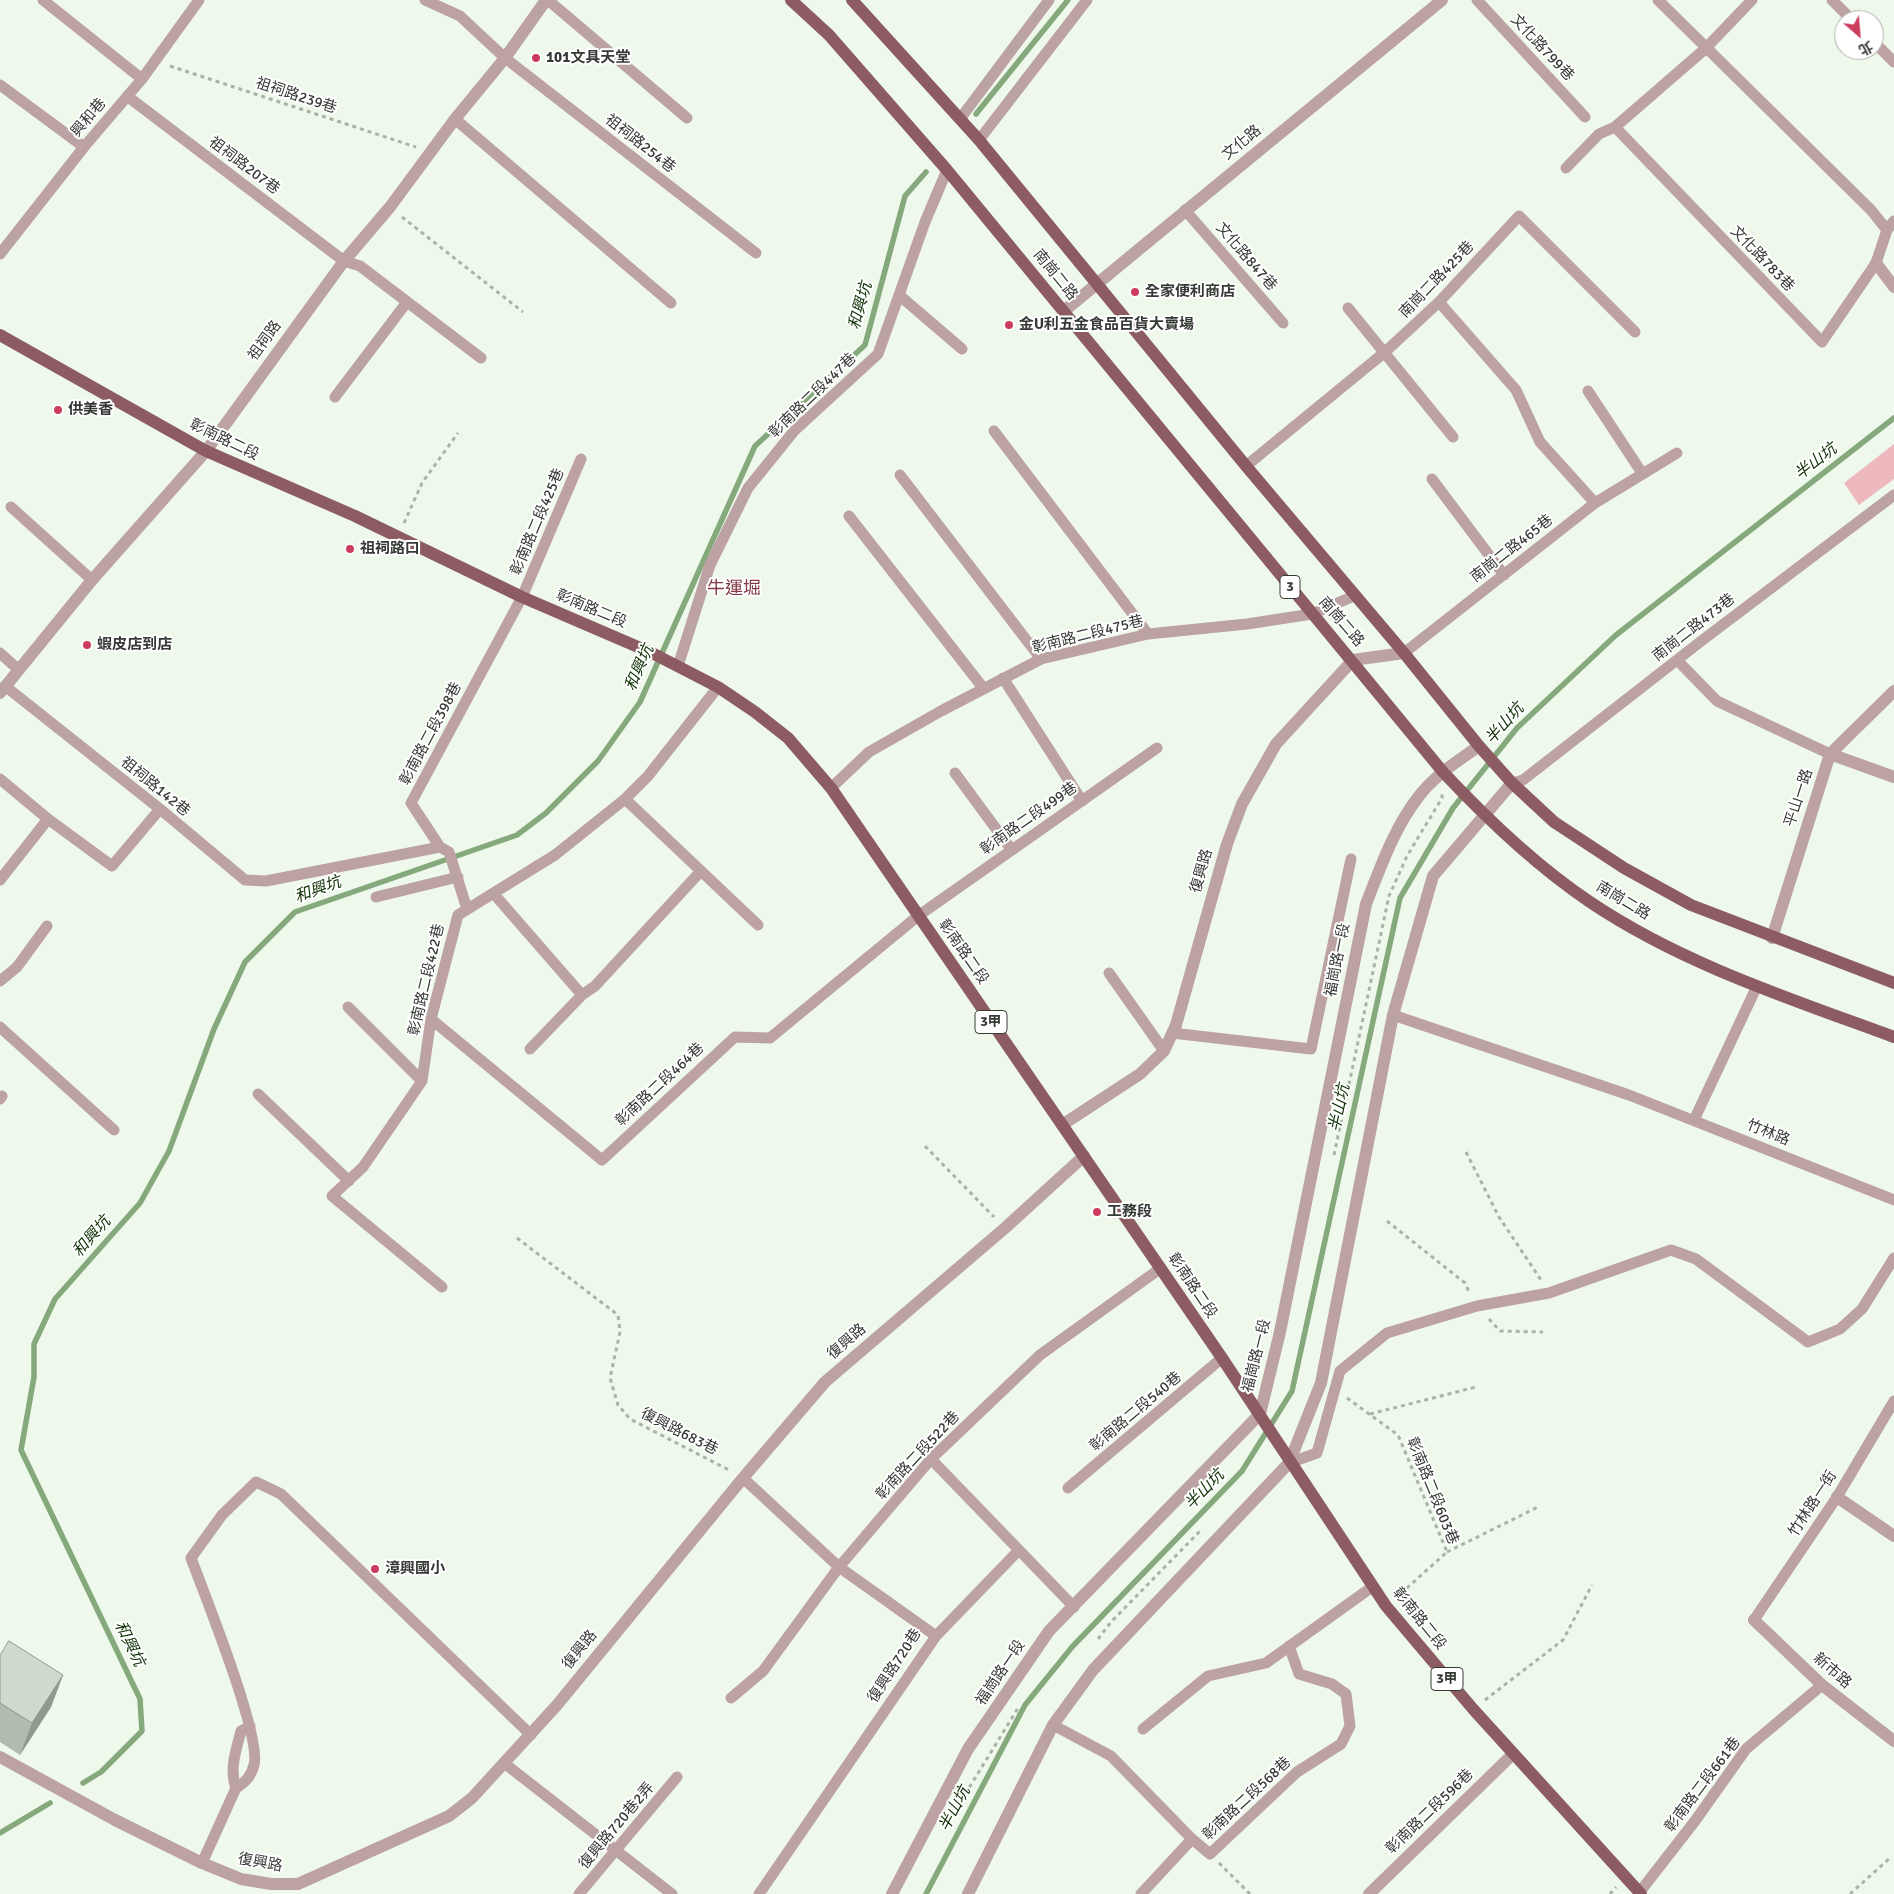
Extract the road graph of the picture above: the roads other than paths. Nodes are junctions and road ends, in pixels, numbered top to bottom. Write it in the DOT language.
graph roads {
  1 [pos="43,0"];
  2 [pos="425,0"];
  3 [pos="547,0"];
  4 [pos="791,0"];
  5 [pos="852,0"];
  6 [pos="1050,0"];
  7 [pos="1088,0"];
  8 [pos="1442,0"];
  9 [pos="1477,0"];
  10 [pos="1658,0"];
  11 [pos="1752,0"];
  12 [pos="1832,0"];
  13 [pos="192,2"];
  14 [pos="1842,10"];
  15 [pos="1705,49"];
  16 [pos="1884,52"];
  17 [pos="505,58"];
  18 [pos="1894,62"];
  19 [pos="142,79"];
  20 [pos="0,86"];
  21 [pos="127,96"];
  22 [pos="1585,116"];
  23 [pos="687,118"];
  24 [pos="455,119"];
  25 [pos="960,119"];
  26 [pos="1615,127"];
  27 [pos="979,140"];
  28 [pos="84,147"];
  29 [pos="1566,168"];
  30 [pos="947,170"];
  31 [pos="1185,210"];
  32 [pos="1890,225"];
  33 [pos="756,253"];
  34 [pos="0,254"];
  35 [pos="344,261"];
  36 [pos="1876,263"];
  37 [pos="1096,284"];
  38 [pos="1894,287"];
  39 [pos="899,295"];
  40 [pos="406,302"];
  41 [pos="1439,302"];
  42 [pos="671,303"];
  43 [pos="1348,308"];
  44 [pos="1064,311"];
  45 [pos="1284,323"];
  46 [pos="1635,332"];
  47 [pos="0,335"];
  48 [pos="962,349"];
  49 [pos="1385,352"];
  50 [pos="481,358"];
  51 [pos="1588,391"];
  52 [pos="334,397"];
  53 [pos="994,431"];
  54 [pos="1453,437"];
  55 [pos="206,452"];
  56 [pos="1677,454"];
  57 [pos="581,459"];
  58 [pos="1246,466"];
  59 [pos="1642,473"];
  60 [pos="900,475"];
  61 [pos="1432,479"];
  62 [pos="1894,495"];
  63 [pos="1595,504"];
  64 [pos="11,507"];
  65 [pos="849,516"];
  66 [pos="1504,574"];
  67 [pos="92,580"];
  68 [pos="1354,596"];
  69 [pos="522,597"];
  70 [pos="1312,614"];
  71 [pos="1148,634"];
  72 [pos="0,653"];
  73 [pos="1404,653"];
  74 [pos="1041,659"];
  75 [pos="1352,660"];
  76 [pos="1677,660"];
  77 [pos="674,664"];
  78 [pos="19,670"];
  79 [pos="1003,678"];
  80 [pos="718,687"];
  81 [pos="984,689"];
  82 [pos="2,690"];
  83 [pos="1894,691"];
  84 [pos="1479,746"];
  85 [pos="1157,748"];
  86 [pos="1830,754"];
  87 [pos="1443,772"];
  88 [pos="955,773"];
  89 [pos="1894,777"];
  90 [pos="0,780"];
  91 [pos="1512,783"];
  92 [pos="831,788"];
  93 [pos="626,799"];
  94 [pos="1082,801"];
  95 [pos="160,809"];
  96 [pos="1484,814"];
  97 [pos="48,819"];
  98 [pos="1011,849"];
  99 [pos="444,850"];
  100 [pos="1351,859"];
  101 [pos="701,872"];
  102 [pos="458,877"];
  103 [pos="0,880"];
  104 [pos="494,894"];
  105 [pos="376,897"];
  106 [pos="467,909"];
  107 [pos="918,916"];
  108 [pos="47,926"];
  109 [pos="758,926"];
  110 [pos="1772,938"];
  111 [pos="1109,972"];
  112 [pos="0,981"];
  113 [pos="1894,983"];
  114 [pos="1757,986"];
  115 [pos="582,995"];
  116 [pos="348,1007"];
  117 [pos="1393,1015"];
  118 [pos="431,1019"];
  119 [pos="0,1027"];
  120 [pos="1172,1033"];
  121 [pos="1894,1037"];
  122 [pos="530,1049"];
  123 [pos="1164,1051"];
  124 [pos="422,1080"];
  125 [pos="258,1094"];
  126 [pos="1694,1120"];
  127 [pos="1062,1125"];
  128 [pos="114,1130"];
  129 [pos="1084,1156"];
  130 [pos="349,1181"];
  131 [pos="1894,1200"];
  132 [pos="1894,1258"];
  133 [pos="1161,1268"];
  134 [pos="442,1287"];
  135 [pos="1222,1358"];
  136 [pos="1894,1401"];
  137 [pos="1260,1414"];
  138 [pos="931,1459"];
  139 [pos="1290,1463"];
  140 [pos="743,1478"];
  141 [pos="1068,1488"];
  142 [pos="1837,1497"];
  143 [pos="1894,1536"];
  144 [pos="1019,1550"];
  145 [pos="839,1567"];
  146 [pos="1372,1586"];
  147 [pos="1074,1607"];
  148 [pos="1754,1620"];
  149 [pos="936,1636"];
  150 [pos="1290,1646"];
  151 [pos="1822,1685"];
  152 [pos="731,1698"];
  153 [pos="1053,1725"];
  154 [pos="250,1726"];
  155 [pos="1143,1729"];
  156 [pos="531,1735"];
  157 [pos="1894,1741"];
  158 [pos="1513,1754"];
  159 [pos="0,1757"];
  160 [pos="504,1763"];
  161 [pos="677,1777"];
  162 [pos="236,1788"];
  163 [pos="1192,1839"];
  164 [pos="616,1851"];
  165 [pos="202,1863"];
  166 [pos="1375,1892"];
  167 [pos="1640,1893"];
  168 [pos="579,1894"];
  169 [pos="672,1894"];
  170 [pos="759,1894"];
  171 [pos="892,1894"];
  172 [pos="968,1894"];
  173 [pos="1141,1894"];
  1 -- 19 [label="lane"];
  2 -- 17 [label="lane, 祖祠路254巷"];
  3 -- 17 [label="street, 祖祠路"];
  3 -- 23 [label="lane"];
  4 -- 30 [label="main road, 南崗二路 / 3"];
  5 -- 25 [label="main road, 南崗二路"];
  6 -- 25 [label="lane"];
  7 -- 27 [label="lane"];
  8 -- 31 [label="street, 文化路"];
  9 -- 22 [label="lane, 文化路799巷"];
  10 -- 15 [label="lane"];
  11 -- 15 [label="lane"];
  12 -- 14 [label="lane"];
  13 -- 19 [label="lane, 興和巷"];
  15 -- 26 [label="lane"];
  15 -- 32 [label="lane"];
  16 -- 18 [label="lane"];
  17 -- 24 [label="street, 祖祠路"];
  17 -- 33 [label="lane, 祖祠路254巷"];
  19 -- 21 [label="lane, 興和巷"];
  20 -- 28 [label="lane"];
  21 -- 28 [label="lane, 興和巷"];
  21 -- 35 [label="lane, 祖祠路207巷"];
  24 -- 35 [label="street, 祖祠路"];
  24 -- 42 [label="lane"];
  25 -- 27 [label="main road, 南崗二路"];
  26 -- 29 [label="lane"];
  26 -- 36 [label="lane, 文化路783巷"];
  27 -- 37 [label="main road, 南崗二路"];
  28 -- 34 [label="lane, 興和巷"];
  30 -- 39 [label="lane, 彰南路二段447巷"];
  30 -- 44 [label="main road, 南崗二路 / 3"];
  31 -- 37 [label="street, 文化路"];
  31 -- 45 [label="lane, 文化路847巷"];
  32 -- 36 [label="lane"];
  35 -- 40 [label="lane, 祖祠路207巷"];
  35 -- 55 [label="street, 祖祠路"];
  36 -- 38 [label="street"];
  37 -- 44 [label="street, 文化路"];
  37 -- 58 [label="main road, 南崗二路"];
  39 -- 48 [label="lane"];
  39 -- 77 [label="lane, 彰南路二段447巷"];
  40 -- 50 [label="lane, 祖祠路207巷"];
  40 -- 52 [label="lane"];
  41 -- 46 [label="lane, 南崗二路425巷"];
  41 -- 49 [label="lane, 南崗二路425巷"];
  41 -- 63 [label="lane"];
  43 -- 49 [label="lane"];
  44 -- 70 [label="main road, 南崗二路 / 3"];
  47 -- 55 [label="main road, 彰南路二段 / 3甲"];
  49 -- 54 [label="lane"];
  49 -- 58 [label="lane, 南崗二路425巷"];
  51 -- 59 [label="lane"];
  53 -- 71 [label="lane"];
  55 -- 67 [label="street, 祖祠路"];
  55 -- 69 [label="main road, 彰南路二段 / 3甲"];
  56 -- 59 [label="lane, 南崗二路465巷"];
  57 -- 69 [label="lane, 彰南路二段425巷"];
  58 -- 68 [label="main road, 南崗二路"];
  59 -- 63 [label="lane, 南崗二路465巷"];
  60 -- 74 [label="lane"];
  61 -- 66 [label="lane"];
  62 -- 76 [label="lane, 南崗二路473巷"];
  63 -- 66 [label="lane, 南崗二路465巷"];
  64 -- 67 [label="lane"];
  65 -- 81 [label="lane"];
  66 -- 73 [label="lane, 南崗二路465巷"];
  67 -- 78 [label="street, 祖祠路"];
  68 -- 70 [label="lane, 彰南路二段475巷"];
  68 -- 73 [label="main road, 南崗二路"];
  69 -- 77 [label="main road, 彰南路二段 / 3甲"];
  69 -- 99 [label="lane, 彰南路二段398巷"];
  70 -- 71 [label="lane, 彰南路二段475巷"];
  70 -- 75 [label="main road, 南崗二路 / 3"];
  71 -- 74 [label="lane, 彰南路二段475巷"];
  72 -- 78 [label="lane"];
  73 -- 75 [label="street"];
  73 -- 84 [label="main road, 南崗二路"];
  74 -- 79 [label="lane, 彰南路二段475巷"];
  75 -- 87 [label="main road, 南崗二路 / 3"];
  75 -- 120 [label="street, 復興路"];
  76 -- 86 [label="lane"];
  76 -- 91 [label="lane, 南崗二路473巷"];
  77 -- 80 [label="main road, 彰南路二段 / 3甲"];
  78 -- 82 [label="street, 祖祠路"];
  79 -- 81 [label="lane, 彰南路二段475巷"];
  79 -- 94 [label="lane"];
  80 -- 92 [label="main road, 彰南路二段 / 3甲"];
  80 -- 93 [label="lane, 彰南路二段422巷"];
  81 -- 92 [label="lane, 彰南路二段475巷"];
  82 -- 95 [label="lane, 祖祠路142巷"];
  83 -- 86 [label="street, 平山一路"];
  84 -- 87 [label="street, 福崗路一段"];
  84 -- 91 [label="main road, 南崗二路"];
  85 -- 94 [label="lane, 彰南路二段499巷"];
  86 -- 89 [label="street"];
  86 -- 110 [label="street, 平山一路"];
  87 -- 96 [label="main road, 南崗二路 / 3"];
  87 -- 137 [label="street, 福崗路一段"];
  88 -- 98 [label="lane"];
  90 -- 97 [label="lane"];
  91 -- 96 [label="street"];
  91 -- 110 [label="main road, 南崗二路"];
  92 -- 107 [label="main road, 彰南路二段 / 3甲"];
  93 -- 101 [label="lane"];
  93 -- 104 [label="lane, 彰南路二段422巷"];
  94 -- 98 [label="lane, 彰南路二段499巷"];
  95 -- 97 [label="lane"];
  95 -- 99 [label="lane, 祖祠路142巷"];
  96 -- 114 [label="main road, 南崗二路 / 3"];
  96 -- 117 [label="street"];
  97 -- 103 [label="lane"];
  98 -- 107 [label="lane, 彰南路二段499巷"];
  99 -- 102 [label="lane, 彰南路二段398巷"];
  100 -- 120 [label="lane"];
  101 -- 109 [label="lane"];
  101 -- 115 [label="lane"];
  102 -- 105 [label="lane"];
  102 -- 106 [label="lane, 彰南路二段398巷"];
  104 -- 106 [label="lane, 彰南路二段422巷"];
  104 -- 115 [label="lane"];
  106 -- 118 [label="lane, 彰南路二段422巷"];
  107 -- 118 [label="lane, 彰南路二段464巷"];
  107 -- 127 [label="main road, 彰南路二段 / 3甲"];
  108 -- 112 [label="lane"];
  110 -- 113 [label="main road, 南崗二路"];
  111 -- 123 [label="lane"];
  114 -- 121 [label="main road, 南崗二路 / 3"];
  114 -- 126 [label="lane"];
  115 -- 122 [label="lane"];
  116 -- 124 [label="lane"];
  117 -- 126 [label="lane, 竹林路"];
  117 -- 139 [label="street"];
  118 -- 124 [label="lane, 彰南路二段422巷"];
  119 -- 128 [label="lane"];
  120 -- 123 [label="street, 復興路"];
  123 -- 127 [label="street, 復興路"];
  124 -- 130 [label="lane, 彰南路二段422巷"];
  125 -- 130 [label="lane"];
  126 -- 131 [label="lane, 竹林路"];
  127 -- 129 [label="main road, 彰南路二段 / 3甲"];
  129 -- 133 [label="main road, 彰南路二段 / 3甲"];
  129 -- 140 [label="street, 復興路"];
  130 -- 134 [label="lane, 彰南路二段422巷"];
  132 -- 139 [label="lane"];
  133 -- 135 [label="main road, 彰南路二段 / 3甲"];
  133 -- 138 [label="lane, 彰南路二段522巷"];
  135 -- 137 [label="main road, 彰南路二段 / 3甲"];
  135 -- 141 [label="lane, 彰南路二段540巷"];
  136 -- 142 [label="lane, 竹林路一街"];
  137 -- 139 [label="main road, 彰南路二段 / 3甲"];
  137 -- 147 [label="street, 福崗路一段"];
  138 -- 144 [label="lane"];
  138 -- 145 [label="lane, 彰南路二段522巷"];
  139 -- 146 [label="main road, 彰南路二段 / 3甲"];
  139 -- 153 [label="street"];
  140 -- 145 [label="lane, 復興路720巷"];
  140 -- 156 [label="street, 復興路"];
  142 -- 143 [label="street"];
  142 -- 148 [label="lane, 竹林路一街"];
  144 -- 147 [label="lane"];
  144 -- 149 [label="lane"];
  145 -- 149 [label="lane, 復興路720巷"];
  145 -- 152 [label="lane, 彰南路二段522巷"];
  146 -- 150 [label="lane"];
  146 -- 158 [label="main road, 彰南路二段 / 3甲"];
  147 -- 171 [label="street, 福崗路一段"];
  148 -- 151 [label="street, 新市路"];
  149 -- 170 [label="lane, 復興路720巷"];
  150 -- 155 [label="lane"];
  150 -- 163 [label="lane, 彰南路二段568巷"];
  151 -- 157 [label="street, 新市路"];
  151 -- 167 [label="lane, 彰南路二段661巷"];
  153 -- 163 [label="lane, 彰南路二段568巷"];
  153 -- 172 [label="street"];
  154 -- 156 [label="lane"];
  154 -- 162 [label="lane"];
  154 -- 162 [label="lane"];
  156 -- 160 [label="street, 復興路"];
  158 -- 166 [label="street, 彰南路二段596巷"];
  158 -- 167 [label="main road, 彰南路二段 / 3甲"];
  159 -- 165 [label="street, 復興路"];
  160 -- 164 [label="lane"];
  160 -- 165 [label="street, 復興路"];
  161 -- 164 [label="lane, 復興路720巷2弄"];
  162 -- 165 [label="lane"];
  163 -- 173 [label="lane"];
  164 -- 168 [label="lane, 復興路720巷2弄"];
  164 -- 169 [label="lane"];
}
